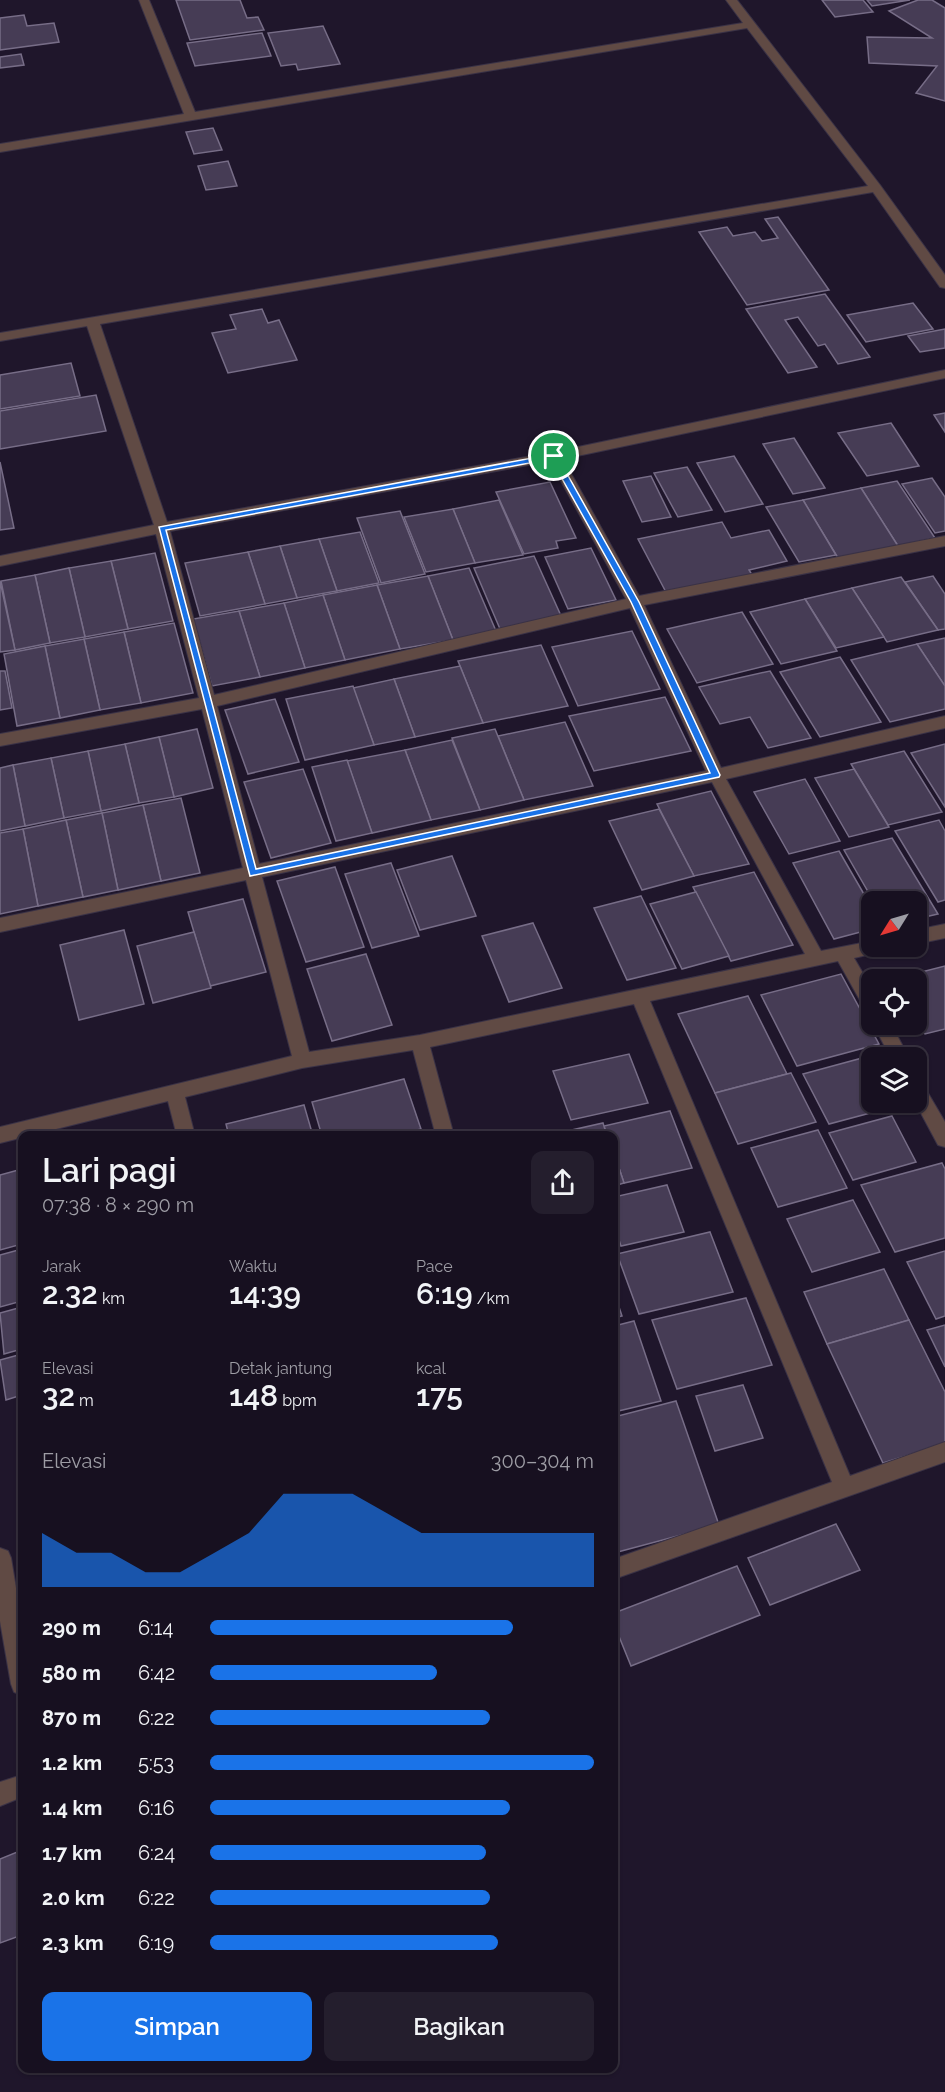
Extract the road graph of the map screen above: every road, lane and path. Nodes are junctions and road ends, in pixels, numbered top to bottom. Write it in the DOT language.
graph roads {
  1 [pos="144,0"];
  2 [pos="730,0"];
  3 [pos="748,25"];
  4 [pos="191,117"];
  5 [pos="0,148"];
  6 [pos="876,189"];
  7 [pos="945,284"];
  8 [pos="92,321"];
  9 [pos="0,337"];
  10 [pos="945,374"];
  11 [pos="554,456"];
  12 [pos="162,528"];
  13 [pos="945,541"];
  14 [pos="0,561"];
  15 [pos="635,602"];
  16 [pos="209,702"];
  17 [pos="945,722"];
  18 [pos="0,740"];
  19 [pos="716,775"];
  20 [pos="253,873"];
  21 [pos="0,925"];
  22 [pos="945,931"];
  23 [pos="927,935"];
  24 [pos="861,950"];
  25 [pos="843,955"];
  26 [pos="816,959"];
  27 [pos="861,987"];
  28 [pos="640,998"];
  29 [pos="420,1042"];
  30 [pos="302,1061"];
  31 [pos="175,1093"];
  32 [pos="927,1107"];
  33 [pos="185,1131"];
  34 [pos="444,1131"];
  35 [pos="0,1135"];
  36 [pos="945,1139"];
  37 [pos="945,1452"];
  38 [pos="844,1486"];
  39 [pos="0,1558"];
  40 [pos="618,1568"];
  41 [pos="18,1661"];
  42 [pos="18,1787"];
  43 [pos="0,1794"];
  1 -- 4 [label="street"];
  2 -- 3 [label="street"];
  3 -- 4 [label="street"];
  3 -- 6 [label="street"];
  4 -- 5 [label="street"];
  6 -- 7 [label="street"];
  6 -- 8 [label="street"];
  8 -- 9 [label="street"];
  8 -- 12 [label="street"];
  10 -- 11 [label="street"];
  11 -- 12 [label="street"];
  11 -- 15 [label="street"];
  12 -- 14 [label="street"];
  12 -- 16 [label="street"];
  13 -- 15 [label="street"];
  15 -- 16 [label="street"];
  15 -- 19 [label="street"];
  16 -- 18 [label="street"];
  16 -- 20 [label="street"];
  17 -- 19 [label="street"];
  19 -- 20 [label="street"];
  19 -- 26 [label="street"];
  20 -- 21 [label="street"];
  20 -- 30 [label="street"];
  22 -- 23 [label="street"];
  24 -- 25 [label="street"];
  25 -- 26 [label="street"];
  25 -- 27 [label="street"];
  26 -- 28 [label="street"];
  28 -- 29 [label="street"];
  28 -- 38 [label="street"];
  29 -- 30 [label="street"];
  29 -- 34 [label="street"];
  30 -- 31 [label="street"];
  31 -- 33 [label="street"];
  31 -- 35 [label="street"];
  32 -- 36 [label="street"];
  37 -- 38 [label="street"];
  38 -- 40 [label="street"];
  39 -- 41 [label="street"];
  42 -- 43 [label="street"];
}
